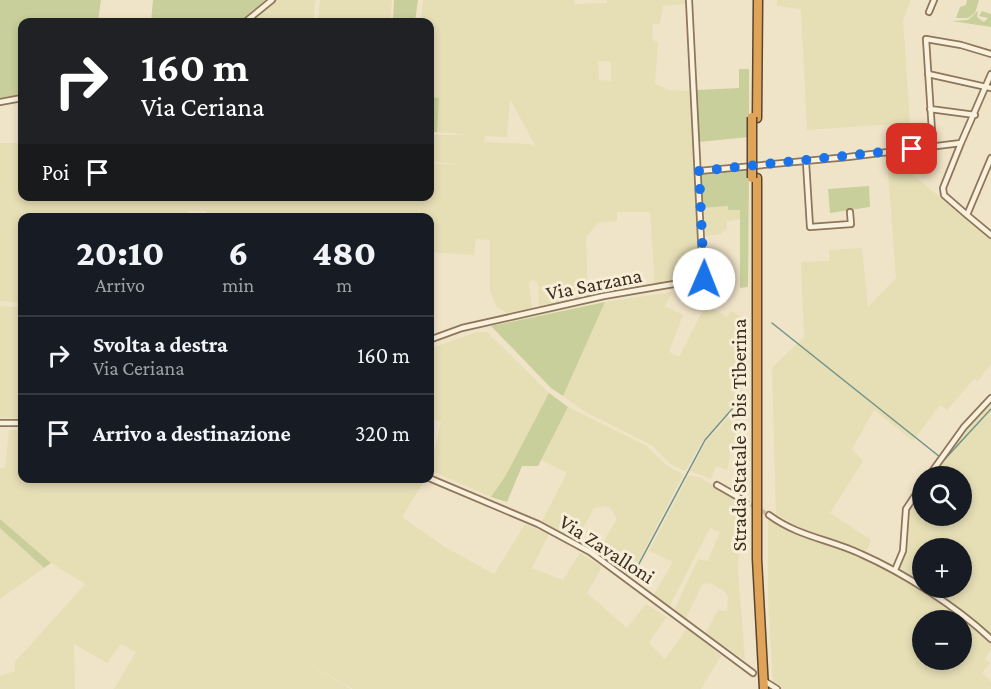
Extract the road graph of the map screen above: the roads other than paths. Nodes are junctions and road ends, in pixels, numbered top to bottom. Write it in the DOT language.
graph roads {
  1 [pos="272,0"];
  2 [pos="689,0"];
  3 [pos="752,0"];
  4 [pos="758,0"];
  5 [pos="934,0"];
  6 [pos="929,12"];
  7 [pos="250,18"];
  8 [pos="991,54"];
  9 [pos="928,74"];
  10 [pos="991,74"];
  11 [pos="989,86"];
  12 [pos="18,99"];
  13 [pos="0,102"];
  14 [pos="930,109"];
  15 [pos="975,114"];
  16 [pos="755,118"];
  17 [pos="961,143"];
  18 [pos="933,146"];
  19 [pos="991,158"];
  20 [pos="806,162"];
  21 [pos="699,171"];
  22 [pos="754,178"];
  23 [pos="850,212"];
  24 [pos="967,215"];
  25 [pos="991,235"];
  26 [pos="434,338"];
  27 [pos="991,398"];
  28 [pos="0,423"];
  29 [pos="18,423"];
  30 [pos="936,466"];
  31 [pos="434,480"];
  32 [pos="717,485"];
  33 [pos="912,500"];
  34 [pos="745,501"];
  35 [pos="769,515"];
  36 [pos="896,570"];
  37 [pos="991,639"];
  38 [pos="753,673"];
  39 [pos="765,686"];
  40 [pos="758,689"];
  41 [pos="777,689"];
  1 -- 7 [label="street"];
  2 -- 21 [label="street, Via Sarzana"];
  3 -- 16 [label="highway, Strada Statale 3 bis Tiberina"];
  4 -- 16 [label="highway, Strada Statale 3 bis Tiberina"];
  5 -- 6 [label="street"];
  8 -- 9 [label="street"];
  9 -- 11 [label="street"];
  9 -- 14 [label="street"];
  10 -- 11 [label="street"];
  11 -- 15 [label="street"];
  12 -- 13 [label="street"];
  14 -- 15 [label="street"];
  14 -- 18 [label="street"];
  15 -- 17 [label="street"];
  16 -- 22 [label="highway, Strada Statale 3 bis Tiberina"];
  17 -- 18 [label="street"];
  17 -- 24 [label="street"];
  18 -- 20 [label="street"];
  19 -- 24 [label="street"];
  20 -- 21 [label="street"];
  20 -- 23 [label="street"];
  21 -- 26 [label="street, Via Sarzana"];
  22 -- 39 [label="highway, Strada Statale 3 bis Tiberina"];
  22 -- 40 [label="highway, Strada Statale 3 bis Tiberina"];
  24 -- 25 [label="street"];
  27 -- 30 [label="street"];
  28 -- 29 [label="street"];
  31 -- 38 [label="street, Via Zavalloni"];
  32 -- 34 [label="street"];
  33 -- 36 [label="street"];
  35 -- 36 [label="street"];
  36 -- 37 [label="street"];
  39 -- 41 [label="street"];
}
